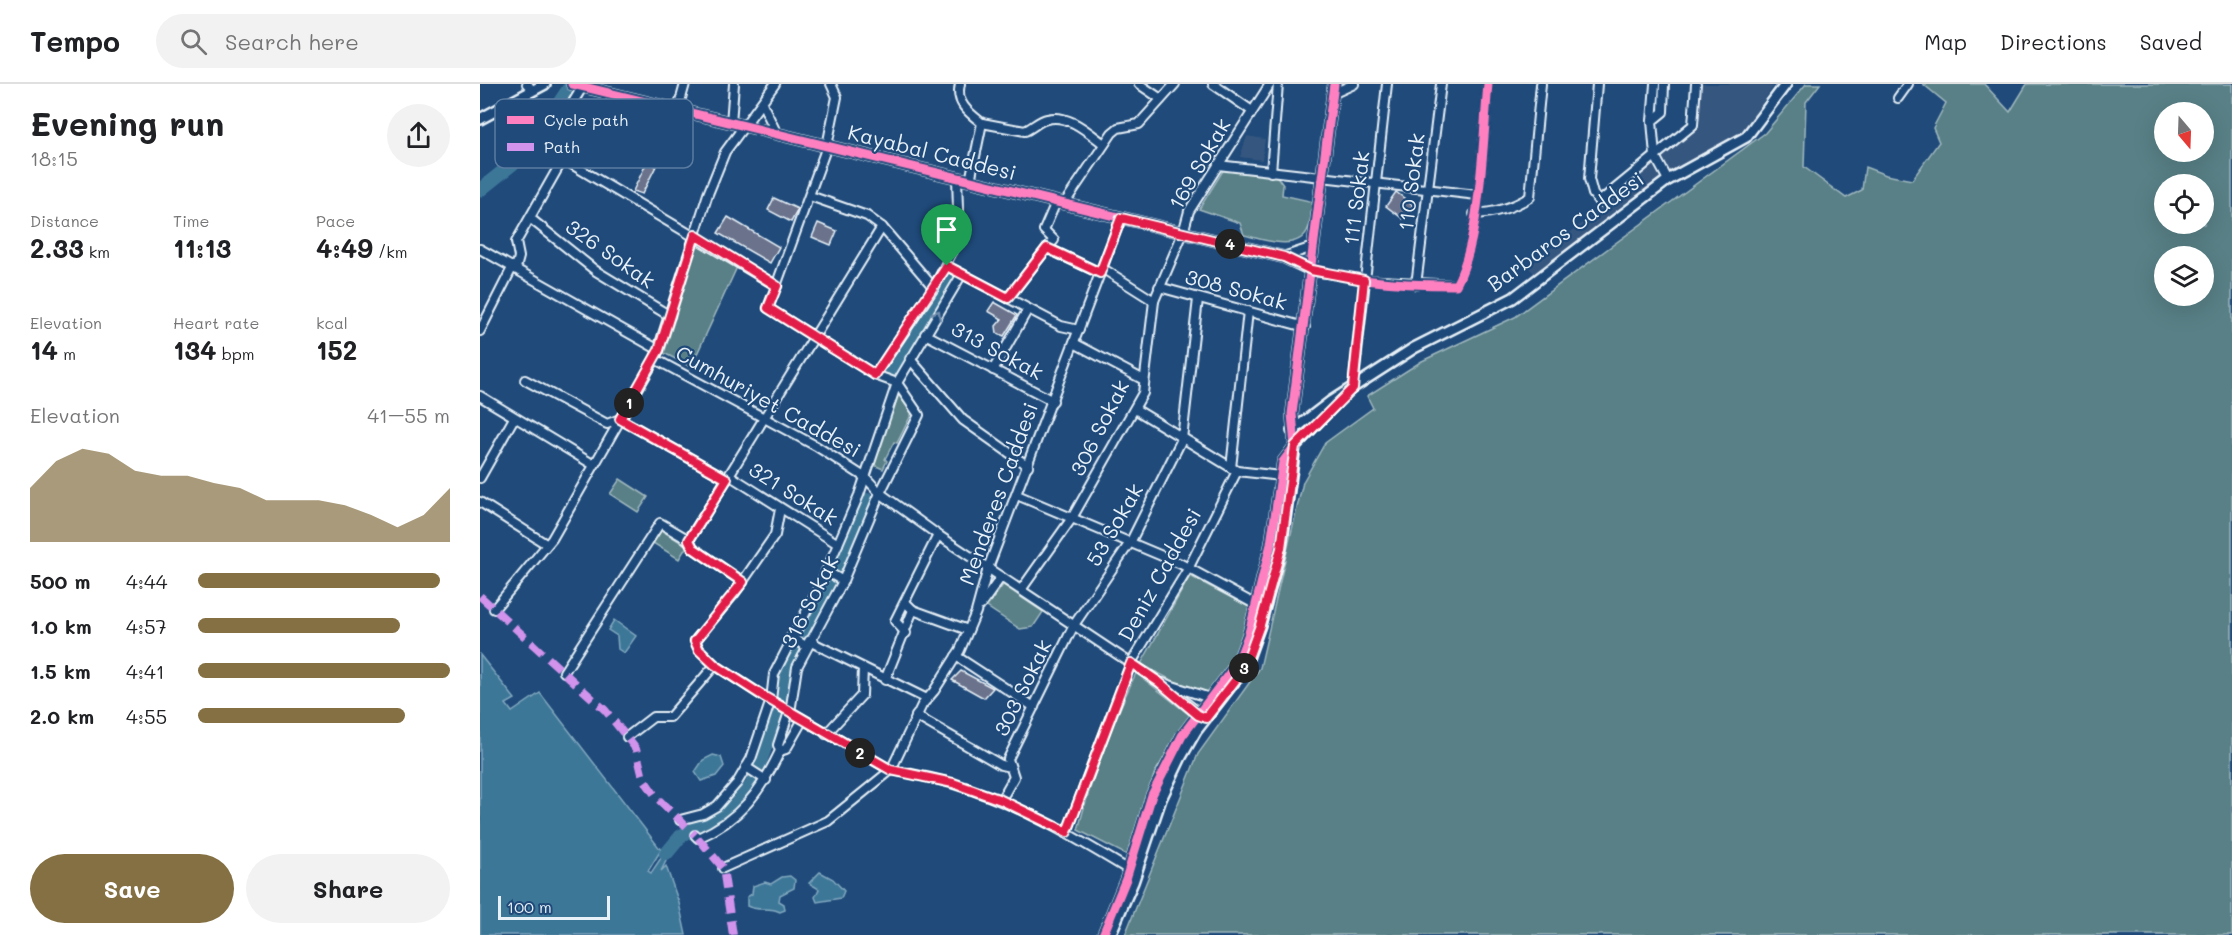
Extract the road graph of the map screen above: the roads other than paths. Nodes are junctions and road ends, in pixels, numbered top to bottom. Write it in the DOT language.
graph roads {
  1 [pos="545,84"];
  2 [pos="572,84"];
  3 [pos="685,84"];
  4 [pos="734,84"];
  5 [pos="775,84"];
  6 [pos="831,84"];
  7 [pos="960,84"];
  8 [pos="1139,84"];
  9 [pos="1175,84"];
  10 [pos="1213,84"];
  11 [pos="1270,84"];
  12 [pos="1278,84"];
  13 [pos="1354,84"];
  14 [pos="1387,84"];
  15 [pos="1441,84"];
  16 [pos="1488,84"];
  17 [pos="1541,84"];
  18 [pos="1597,84"];
  19 [pos="1654,84"];
  20 [pos="1664,84"];
  21 [pos="1696,84"];
  22 [pos="1786,84"];
  23 [pos="1908,84"];
  24 [pos="583,86"];
  25 [pos="1333,89"];
  26 [pos="1898,98"];
  27 [pos="517,99"];
  28 [pos="575,99"];
  29 [pos="634,99"];
  30 [pos="681,99"];
  31 [pos="1161,99"];
  32 [pos="762,103"];
  33 [pos="495,111"];
  34 [pos="1252,111"];
  35 [pos="693,114"];
  36 [pos="480,119"];
  37 [pos="1652,122"];
  38 [pos="731,123"];
  39 [pos="982,123"];
  40 [pos="744,126"];
  41 [pos="777,134"];
  42 [pos="1104,144"];
  43 [pos="827,146"];
  44 [pos="1656,157"];
  45 [pos="1218,165"];
  46 [pos="559,168"];
  47 [pos="580,168"];
  48 [pos="1271,172"];
  49 [pos="1321,175"];
  50 [pos="957,178"];
  51 [pos="1668,180"];
  52 [pos="970,181"];
  53 [pos="1378,183"];
  54 [pos="1430,188"];
  55 [pos="1477,195"];
  56 [pos="810,196"];
  57 [pos="1060,203"];
  58 [pos="1474,214"];
  59 [pos="1121,218"];
  60 [pos="531,219"];
  61 [pos="882,227"];
  62 [pos="1183,233"];
  63 [pos="695,235"];
  64 [pos="1313,247"];
  65 [pos="1047,248"];
  66 [pos="480,249"];
  67 [pos="1284,257"];
  68 [pos="947,266"];
  69 [pos="514,267"];
  70 [pos="1311,270"];
  71 [pos="1101,271"];
  72 [pos="962,274"];
  73 [pos="1364,280"];
  74 [pos="1416,285"];
  75 [pos="777,286"];
  76 [pos="1159,287"];
  77 [pos="934,288"];
  78 [pos="1008,298"];
  79 [pos="1198,299"];
  80 [pos="1154,301"];
  81 [pos="1028,309"];
  82 [pos="1248,311"];
  83 [pos="670,316"];
  84 [pos="1061,326"];
  85 [pos="1305,327"];
  86 [pos="480,329"];
  87 [pos="1078,330"];
  88 [pos="925,334"];
  89 [pos="815,339"];
  90 [pos="1075,341"];
  91 [pos="659,350"];
  92 [pos="655,359"];
  93 [pos="910,359"];
  94 [pos="993,370"];
  95 [pos="875,375"];
  96 [pos="525,380"];
  97 [pos="1144,380"];
  98 [pos="897,383"];
  99 [pos="1350,390"];
  100 [pos="480,396"];
  101 [pos="1053,401"];
  102 [pos="1135,408"];
  103 [pos="514,418"];
  104 [pos="620,419"];
  105 [pos="764,420"];
  106 [pos="1292,431"];
  107 [pos="1182,440"];
  108 [pos="1295,446"];
  109 [pos="594,465"];
  110 [pos="1028,466"];
  111 [pos="1234,469"];
  112 [pos="1281,476"];
  113 [pos="728,477"];
  114 [pos="480,478"];
  115 [pos="866,478"];
  116 [pos="880,493"];
  117 [pos="1017,495"];
  118 [pos="480,502"];
  119 [pos="780,509"];
  120 [pos="1072,518"];
  121 [pos="938,535"];
  122 [pos="689,540"];
  123 [pos="1131,542"];
  124 [pos="546,544"];
  125 [pos="838,544"];
  126 [pos="988,568"];
  127 [pos="1188,569"];
  128 [pos="828,573"];
  129 [pos="1001,577"];
  130 [pos="841,580"];
  131 [pos="743,582"];
  132 [pos="1021,590"];
  133 [pos="905,602"];
  134 [pos="1261,607"];
  135 [pos="494,609"];
  136 [pos="913,610"];
  137 [pos="976,612"];
  138 [pos="1074,625"];
  139 [pos="968,630"];
  140 [pos="906,633"];
  141 [pos="793,638"];
  142 [pos="806,644"];
  143 [pos="956,656"];
  144 [pos="1131,663"];
  145 [pos="715,665"];
  146 [pos="863,668"];
  147 [pos="564,672"];
  148 [pos="885,680"];
  149 [pos="1159,682"];
  150 [pos="927,699"];
  151 [pos="774,701"];
  152 [pos="1212,703"];
  153 [pos="1034,707"];
  154 [pos="788,709"];
  155 [pos="916,716"];
  156 [pos="1202,716"];
  157 [pos="802,721"];
  158 [pos="826,734"];
  159 [pos="627,736"];
  160 [pos="780,751"];
  161 [pos="1010,766"];
  162 [pos="749,769"];
  163 [pos="890,770"];
  164 [pos="764,779"];
  165 [pos="1001,800"];
  166 [pos="680,820"];
  167 [pos="1067,832"];
  168 [pos="696,836"];
  169 [pos="723,868"];
  170 [pos="1129,870"];
  171 [pos="1103,935"];
  172 [pos="1110,935"];
  1 -- 27 [label="street"];
  2 -- 24 [label="street, Kayabal Caddesi"];
  3 -- 30 [label="street"];
  4 -- 38 [label="street"];
  5 -- 32 [label="street"];
  6 -- 43 [label="street"];
  7 -- 39 [label="street"];
  8 -- 31 [label="street"];
  9 -- 31 [label="street"];
  10 -- 34 [label="street"];
  11 -- 34 [label="street, 169 Sokak"];
  12 -- 48 [label="street"];
  13 -- 25 [label="street"];
  14 -- 53 [label="street, 111 Sokak"];
  15 -- 54 [label="street, 110 Sokak"];
  16 -- 55 [label="street"];
  17 -- 58 [label="street"];
  18 -- 44 [label="street"];
  19 -- 37 [label="street"];
  20 -- 37 [label="street"];
  21 -- 44 [label="street"];
  22 -- 51 [label="street, Barbaros Caddesi"];
  23 -- 26 [label="street"];
  24 -- 28 [label="street"];
  24 -- 29 [label="street, Kayabal Caddesi"];
  25 -- 49 [label="street"];
  31 -- 42 [label="street"];
  32 -- 40 [label="street"];
  32 -- 41 [label="street"];
  33 -- 36 [label="street"];
  34 -- 45 [label="street, 169 Sokak"];
  35 -- 38 [label="street, Kayabal Caddesi"];
  37 -- 44 [label="street"];
  38 -- 40 [label="street, Kayabal Caddesi"];
  39 -- 42 [label="street"];
  39 -- 52 [label="street"];
  40 -- 41 [label="street, Kayabal Caddesi"];
  40 -- 63 [label="street"];
  41 -- 43 [label="street, Kayabal Caddesi"];
  42 -- 57 [label="street"];
  43 -- 50 [label="street, Kayabal Caddesi"];
  43 -- 56 [label="street"];
  44 -- 51 [label="street"];
  45 -- 48 [label="street"];
  45 -- 62 [label="street, 169 Sokak"];
  46 -- 60 [label="street"];
  47 -- 63 [label="street"];
  48 -- 49 [label="street"];
  49 -- 53 [label="street"];
  49 -- 64 [label="street"];
  50 -- 52 [label="street, Kayabal Caddesi"];
  50 -- 68 [label="street"];
  51 -- 99 [label="street, Barbaros Caddesi"];
  52 -- 57 [label="street, Kayabal Caddesi"];
  53 -- 54 [label="street"];
  53 -- 73 [label="street, 111 Sokak"];
  54 -- 55 [label="street"];
  54 -- 74 [label="street, 110 Sokak"];
  55 -- 58 [label="street"];
  56 -- 61 [label="street"];
  56 -- 75 [label="street"];
  57 -- 59 [label="street, Kayabal Caddesi"];
  57 -- 65 [label="street"];
  58 -- 74 [label="street"];
  59 -- 62 [label="street, Kayabal Caddesi"];
  59 -- 71 [label="street, Menderes Caddesi"];
  60 -- 69 [label="street"];
  60 -- 83 [label="street, 326 Sokak"];
  61 -- 77 [label="street"];
  61 -- 89 [label="street"];
  62 -- 67 [label="street, Kayabal Caddesi"];
  62 -- 76 [label="street, 306 Sokak"];
  63 -- 75 [label="street"];
  63 -- 83 [label="street"];
  64 -- 67 [label="street"];
  64 -- 70 [label="street"];
  65 -- 71 [label="street"];
  65 -- 78 [label="street"];
  66 -- 69 [label="street, Cumhuriyet Caddesi"];
  67 -- 70 [label="street, Kayabal Caddesi"];
  68 -- 72 [label="street"];
  68 -- 77 [label="street"];
  69 -- 86 [label="street"];
  69 -- 91 [label="street, Cumhuriyet Caddesi"];
  70 -- 73 [label="street"];
  70 -- 85 [label="street"];
  71 -- 80 [label="street"];
  71 -- 87 [label="street, Menderes Caddesi"];
  72 -- 78 [label="street"];
  88 -- 72 [label="street, one-way"];
  73 -- 74 [label="street"];
  73 -- 99 [label="street, 111 Sokak"];
  75 -- 89 [label="street"];
  76 -- 79 [label="street, 308 Sokak"];
  76 -- 80 [label="street, 306 Sokak"];
  77 -- 95 [label="street"];
  78 -- 81 [label="street"];
  79 -- 82 [label="street, 308 Sokak"];
  79 -- 107 [label="street"];
  80 -- 97 [label="street, 306 Sokak"];
  81 -- 84 [label="street"];
  81 -- 94 [label="street"];
  82 -- 85 [label="street, 308 Sokak"];
  82 -- 111 [label="street, Deniz Caddesi"];
  83 -- 91 [label="street"];
  84 -- 87 [label="street"];
  84 -- 90 [label="street"];
  85 -- 106 [label="street"];
  87 -- 90 [label="street, Menderes Caddesi"];
  88 -- 93 [label="street"];
  88 -- 94 [label="street, 313 Sokak"];
  89 -- 95 [label="street"];
  89 -- 105 [label="street"];
  90 -- 97 [label="street"];
  90 -- 101 [label="street, Menderes Caddesi"];
  91 -- 92 [label="street"];
  92 -- 104 [label="street"];
  92 -- 105 [label="street, Cumhuriyet Caddesi"];
  93 -- 98 [label="street"];
  93 -- 110 [label="street"];
  94 -- 101 [label="street, 313 Sokak"];
  95 -- 98 [label="street"];
  96 -- 104 [label="street"];
  97 -- 102 [label="street, 306 Sokak"];
  98 -- 115 [label="street"];
  98 -- 116 [label="street, 316 Sokak"];
  99 -- 106 [label="street, Barbaros Caddesi"];
  99 -- 108 [label="street"];
  100 -- 103 [label="street"];
  101 -- 110 [label="street, Menderes Caddesi"];
  102 -- 107 [label="street"];
  102 -- 120 [label="street, 306 Sokak"];
  103 -- 109 [label="street"];
  103 -- 114 [label="street"];
  104 -- 109 [label="street"];
  104 -- 113 [label="street, 321 Sokak"];
  105 -- 113 [label="street"];
  105 -- 115 [label="street, Cumhuriyet Caddesi"];
  106 -- 108 [label="street"];
  107 -- 111 [label="street"];
  107 -- 123 [label="street, 53 Sokak"];
  108 -- 112 [label="street"];
  108 -- 134 [label="street"];
  109 -- 124 [label="street"];
  110 -- 117 [label="street, Menderes Caddesi"];
  111 -- 112 [label="street"];
  111 -- 127 [label="street, Deniz Caddesi"];
  112 -- 134 [label="street"];
  113 -- 119 [label="street, 321 Sokak"];
  113 -- 122 [label="street"];
  115 -- 116 [label="street, Cumhuriyet Caddesi"];
  115 -- 125 [label="street"];
  116 -- 121 [label="street, Cumhuriyet Caddesi"];
  116 -- 130 [label="street, 316 Sokak"];
  117 -- 120 [label="street"];
  117 -- 126 [label="street, Menderes Caddesi"];
  118 -- 124 [label="street"];
  119 -- 125 [label="street, 321 Sokak"];
  119 -- 131 [label="street"];
  120 -- 123 [label="street"];
  120 -- 132 [label="street, 306 Sokak"];
  121 -- 126 [label="street, Cumhuriyet Caddesi"];
  121 -- 133 [label="street"];
  122 -- 131 [label="street"];
  122 -- 147 [label="street"];
  123 -- 127 [label="street"];
  123 -- 138 [label="street, 53 Sokak"];
  124 -- 135 [label="street"];
  125 -- 128 [label="street"];
  126 -- 129 [label="street, Cumhuriyet Caddesi"];
  126 -- 137 [label="street, Menderes Caddesi"];
  127 -- 134 [label="street"];
  127 -- 144 [label="street, Deniz Caddesi"];
  128 -- 130 [label="street"];
  128 -- 141 [label="street"];
  129 -- 132 [label="street, Cumhuriyet Caddesi"];
  129 -- 137 [label="street"];
  130 -- 142 [label="street, 316 Sokak"];
  131 -- 145 [label="street"];
  132 -- 138 [label="street, Cumhuriyet Caddesi"];
  133 -- 136 [label="street"];
  133 -- 140 [label="street"];
  134 -- 152 [label="street"];
  136 -- 139 [label="street"];
  136 -- 140 [label="street"];
  137 -- 139 [label="street, Menderes Caddesi"];
  138 -- 144 [label="street, Cumhuriyet Caddesi"];
  138 -- 153 [label="street, 303 Sokak"];
  139 -- 143 [label="street, Menderes Caddesi"];
  140 -- 148 [label="street"];
  141 -- 142 [label="street"];
  141 -- 151 [label="street"];
  142 -- 146 [label="street"];
  142 -- 154 [label="street, 316 Sokak"];
  143 -- 150 [label="street, Menderes Caddesi"];
  143 -- 153 [label="street"];
  144 -- 149 [label="street, Cumhuriyet Caddesi"];
  144 -- 167 [label="street, Deniz Caddesi"];
  145 -- 151 [label="street"];
  145 -- 159 [label="street"];
  146 -- 148 [label="street"];
  146 -- 158 [label="street"];
  148 -- 150 [label="street"];
  149 -- 152 [label="street, Cumhuriyet Caddesi"];
  149 -- 156 [label="street, Cumhuriyet Caddesi"];
  150 -- 155 [label="street, Menderes Caddesi"];
  151 -- 154 [label="street"];
  151 -- 162 [label="street"];
  152 -- 156 [label="street"];
  153 -- 161 [label="street, 303 Sokak"];
  154 -- 157 [label="street"];
  154 -- 160 [label="street, 316 Sokak"];
  155 -- 161 [label="street"];
  155 -- 163 [label="street, Menderes Caddesi"];
  156 -- 170 [label="street"];
  156 -- 172 [label="street"];
  157 -- 158 [label="street"];
  157 -- 160 [label="street"];
  158 -- 163 [label="street"];
  160 -- 164 [label="street, 316 Sokak"];
  161 -- 165 [label="street, 303 Sokak"];
  162 -- 164 [label="street"];
  162 -- 166 [label="street"];
  163 -- 165 [label="street"];
  163 -- 169 [label="street"];
  164 -- 168 [label="street, 316 Sokak"];
  165 -- 167 [label="street"];
  167 -- 170 [label="street"];
  170 -- 171 [label="street"];
}
